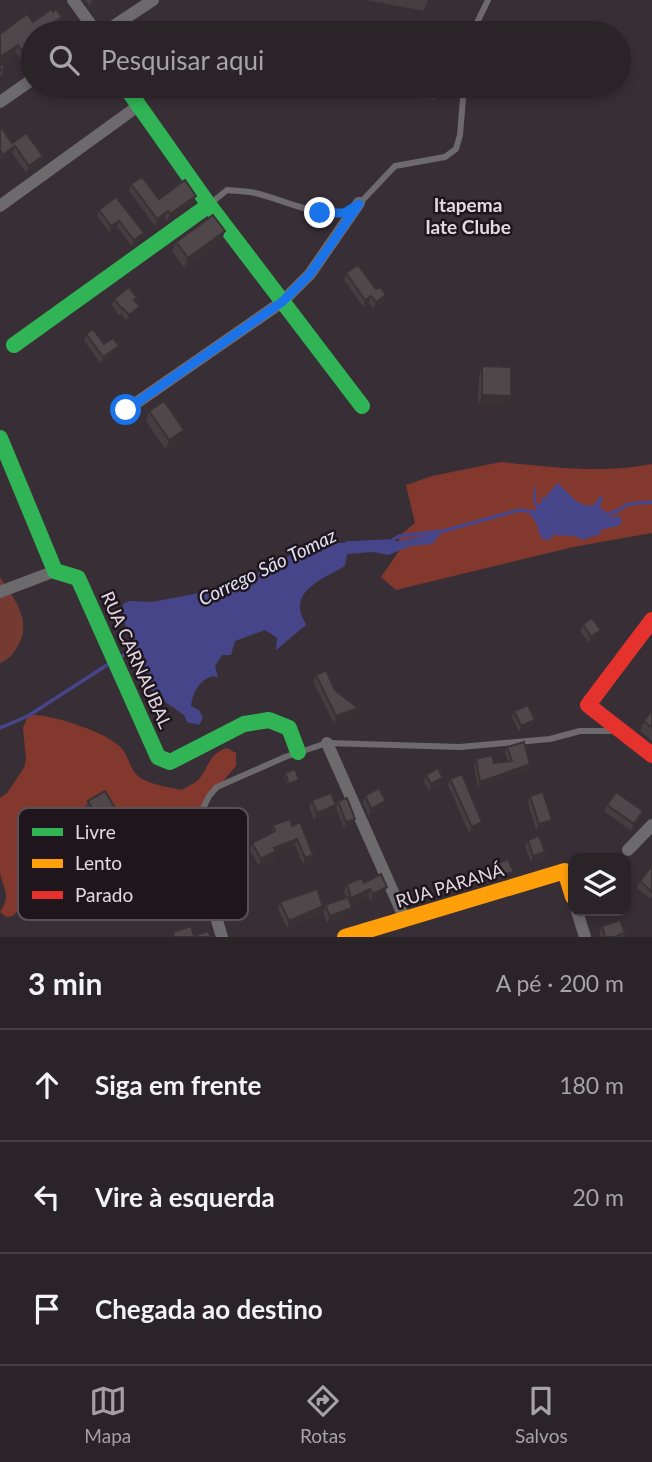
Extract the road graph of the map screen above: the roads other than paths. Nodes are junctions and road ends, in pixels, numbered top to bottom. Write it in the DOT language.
graph roads {
  1 [pos="73,0"];
  2 [pos="153,0"];
  3 [pos="488,0"];
  4 [pos="88,21"];
  5 [pos="121,21"];
  6 [pos="477,21"];
  7 [pos="21,87"];
  8 [pos="133,98"];
  9 [pos="463,98"];
  10 [pos="0,102"];
  11 [pos="138,106"];
  12 [pos="359,204"];
  13 [pos="209,205"];
  14 [pos="0,206"];
  15 [pos="282,302"];
  16 [pos="14,345"];
  17 [pos="362,406"];
  18 [pos="126,410"];
  19 [pos="0,438"];
  20 [pos="55,571"];
  21 [pos="0,592"];
  22 [pos="652,620"];
  23 [pos="623,731"];
  24 [pos="327,743"];
  25 [pos="298,752"];
  26 [pos="652,755"];
  27 [pos="203,808"];
  28 [pos="652,825"];
  29 [pos="628,850"];
  30 [pos="568,881"];
  31 [pos="579,916"];
  32 [pos="405,919"];
  33 [pos="217,920"];
  34 [pos="222,937"];
  35 [pos="345,937"];
  36 [pos="585,937"];
  1 -- 4 [label="street"];
  2 -- 5 [label="street"];
  3 -- 6 [label="lane"];
  7 -- 10 [label="street"];
  8 -- 11 [label="street"];
  9 -- 12 [label="lane"];
  11 -- 13 [label="street"];
  11 -- 14 [label="street"];
  12 -- 13 [label="lane"];
  12 -- 15 [label="street"];
  13 -- 15 [label="street"];
  13 -- 16 [label="street"];
  15 -- 17 [label="street"];
  15 -- 18 [label="street"];
  19 -- 20 [label="street"];
  20 -- 21 [label="street"];
  20 -- 25 [label="street, RUA CARNAUBAL"];
  22 -- 23 [label="street"];
  23 -- 24 [label="lane"];
  23 -- 26 [label="street"];
  24 -- 25 [label="lane"];
  24 -- 32 [label="street"];
  25 -- 27 [label="lane"];
  28 -- 29 [label="street"];
  30 -- 32 [label="street, RUA PARANÁ"];
  31 -- 36 [label="street"];
  32 -- 35 [label="street, RUA PARANÁ"];
  33 -- 34 [label="street"];
}
